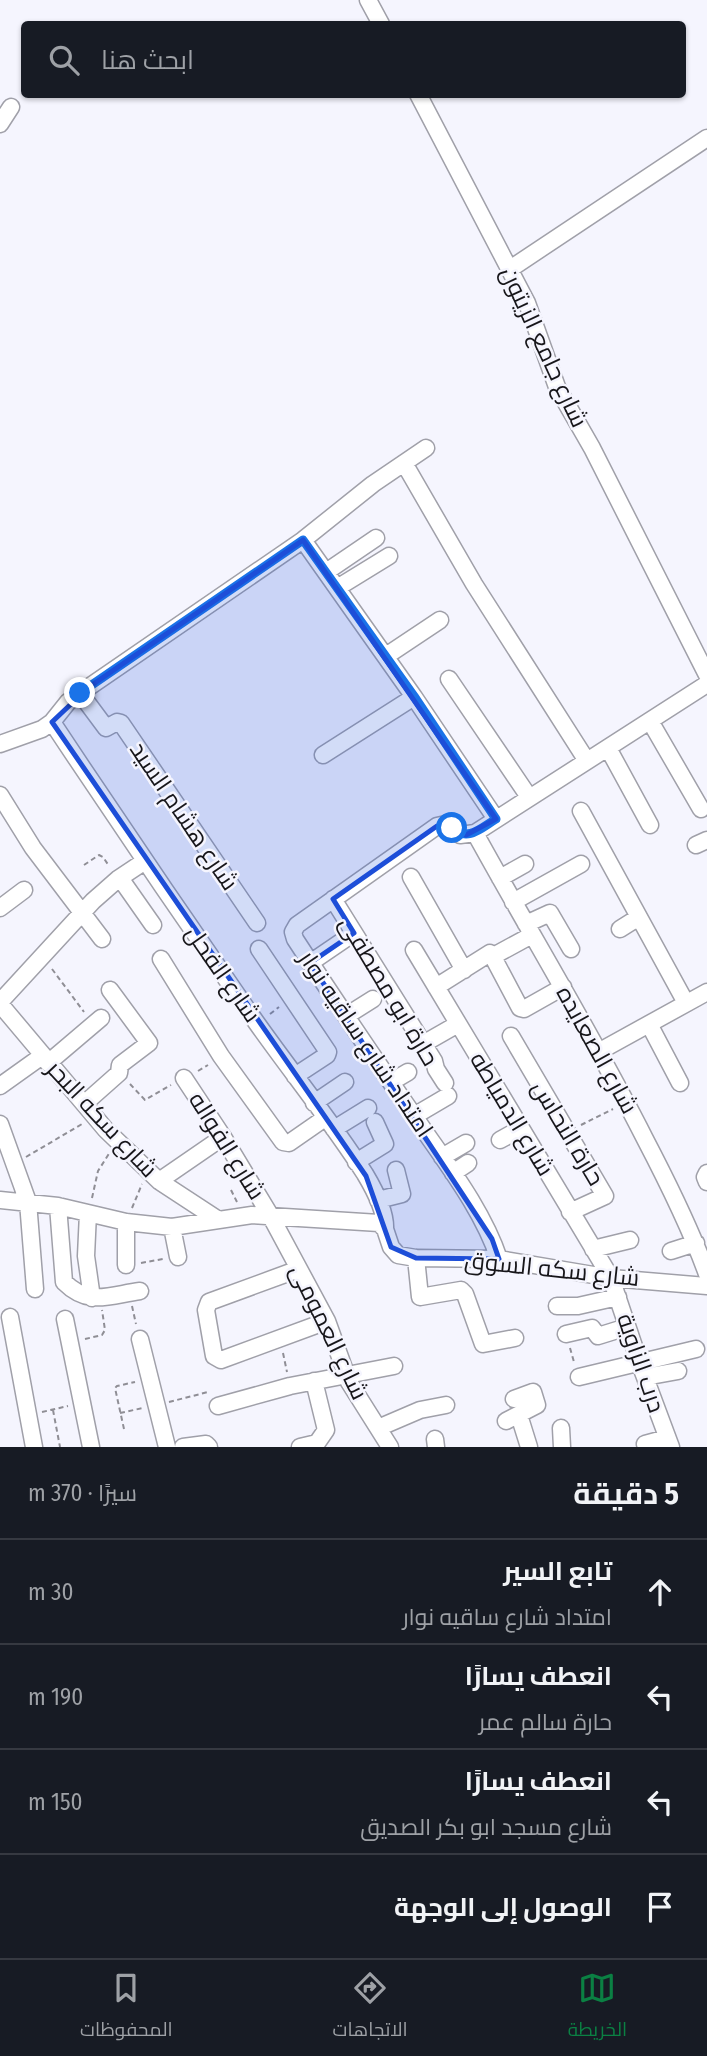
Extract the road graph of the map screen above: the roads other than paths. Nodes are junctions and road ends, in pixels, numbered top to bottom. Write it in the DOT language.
graph roads {
  1 [pos="368,0"];
  2 [pos="379,21"];
  3 [pos="420,98"];
  4 [pos="11,107"];
  5 [pos="0,124"];
  6 [pos="707,138"];
  7 [pos="510,269"];
  8 [pos="426,448"];
  9 [pos="404,463"];
  10 [pos="376,538"];
  11 [pos="303,540"];
  12 [pos="388,556"];
  13 [pos="326,572"];
  14 [pos="337,588"];
  15 [pos="440,620"];
  16 [pos="386,656"];
  17 [pos="707,675"];
  18 [pos="449,679"];
  19 [pos="707,684"];
  20 [pos="80,693"];
  21 [pos="414,696"];
  22 [pos="650,721"];
  23 [pos="52,722"];
  24 [pos="0,744"];
  25 [pos="608,748"];
  26 [pos="323,755"];
  27 [pos="587,761"];
  28 [pos="0,795"];
  29 [pos="529,797"];
  30 [pos="701,809"];
  31 [pos="581,811"];
  32 [pos="496,819"];
  33 [pos="650,825"];
  34 [pos="475,832"];
  35 [pos="145,861"];
  36 [pos="524,864"];
  37 [pos="581,864"];
  38 [pos="411,877"];
  39 [pos="119,878"];
  40 [pos="500,878"];
  41 [pos="24,890"];
  42 [pos="333,899"];
  43 [pos="513,902"];
  44 [pos="0,908"];
  45 [pos="82,912"];
  46 [pos="639,917"];
  47 [pos="257,923"];
  48 [pos="153,925"];
  49 [pos="620,929"];
  50 [pos="529,930"];
  51 [pos="354,933"];
  52 [pos="102,939"];
  53 [pos="259,949"];
  54 [pos="571,949"];
  55 [pos="414,950"];
  56 [pos="490,953"];
  57 [pos="162,959"];
  58 [pos="310,963"];
  59 [pos="464,970"];
  60 [pos="436,987"];
  61 [pos="563,987"];
  62 [pos="110,990"];
  63 [pos="373,999"];
  64 [pos="700,1000"];
  65 [pos="0,1003"];
  66 [pos="346,1016"];
  67 [pos="97,1021"];
  68 [pos="458,1024"];
  69 [pos="649,1024"];
  70 [pos="511,1036"];
  71 [pos="423,1044"];
  72 [pos="600,1051"];
  73 [pos="45,1060"];
  74 [pos="408,1072"];
  75 [pos="295,1076"];
  76 [pos="184,1078"];
  77 [pos="345,1082"];
  78 [pos="391,1082"];
  79 [pos="680,1083"];
  80 [pos="0,1086"];
  81 [pos="314,1102"];
  82 [pos="89,1110"];
  83 [pos="414,1116"];
  84 [pos="0,1124"];
  85 [pos="330,1124"];
  86 [pos="520,1129"];
  87 [pos="223,1137"];
  88 [pos="500,1140"];
  89 [pos="466,1143"];
  90 [pos="442,1157"];
  91 [pos="356,1162"];
  92 [pos="468,1163"];
  93 [pos="396,1170"];
  94 [pos="453,1173"];
  95 [pos="154,1176"];
  96 [pos="0,1200"];
  97 [pos="378,1200"];
  98 [pos="29,1202"];
  99 [pos="58,1206"];
  100 [pos="570,1212"];
  101 [pos="88,1213"];
  102 [pos="270,1215"];
  103 [pos="217,1219"];
  104 [pos="126,1222"];
  105 [pos="172,1227"];
  106 [pos="385,1229"];
  107 [pos="630,1241"];
  108 [pos="696,1243"];
  109 [pos="593,1248"];
  110 [pos="671,1251"];
  111 [pos="178,1257"];
  112 [pos="416,1258"];
  113 [pos="499,1259"];
  114 [pos="126,1265"];
  115 [pos="299,1269"];
  116 [pos="707,1274"];
  117 [pos="611,1278"];
  118 [pos="707,1286"];
  119 [pos="34,1289"];
  120 [pos="134,1292"];
  121 [pos="618,1297"];
  122 [pos="96,1298"];
  123 [pos="557,1306"];
  124 [pos="10,1317"];
  125 [pos="65,1319"];
  126 [pos="327,1321"];
  127 [pos="627,1326"];
  128 [pos="566,1334"];
  129 [pos="515,1338"];
  130 [pos="140,1339"];
  131 [pos="696,1349"];
  132 [pos="394,1366"];
  133 [pos="678,1370"];
  134 [pos="642,1371"];
  135 [pos="346,1374"];
  136 [pos="579,1377"];
  137 [pos="314,1381"];
  138 [pos="446,1405"];
  139 [pos="218,1406"];
  140 [pos="513,1412"];
  141 [pos="378,1428"];
  142 [pos="561,1428"];
  143 [pos="669,1443"];
  144 [pos="645,1444"];
  145 [pos="308,1446"];
  146 [pos="34,1447"];
  147 [pos="91,1447"];
  148 [pos="167,1447"];
  149 [pos="183,1447"];
  150 [pos="209,1447"];
  151 [pos="390,1447"];
  152 [pos="529,1447"];
  153 [pos="562,1447"];
  1 -- 2 [label="street"];
  3 -- 7 [label="street, شارع جامع الزيتون"];
  4 -- 5 [label="street"];
  6 -- 7 [label="street"];
  7 -- 17 [label="street, شارع جامع الزيتون"];
  8 -- 9 [label="street"];
  9 -- 11 [label="street"];
  9 -- 27 [label="street"];
  10 -- 13 [label="street"];
  11 -- 13 [label="street"];
  11 -- 20 [label="street"];
  12 -- 14 [label="street"];
  13 -- 14 [label="street"];
  14 -- 16 [label="street"];
  15 -- 16 [label="street"];
  16 -- 21 [label="street"];
  18 -- 29 [label="street"];
  19 -- 22 [label="street"];
  20 -- 23 [label="street"];
  20 -- 47 [label="street, شارع هشام السيد"];
  21 -- 26 [label="street"];
  21 -- 32 [label="street"];
  22 -- 25 [label="street"];
  22 -- 30 [label="street"];
  23 -- 24 [label="street"];
  23 -- 35 [label="street, شارع الفحل"];
  25 -- 27 [label="street"];
  25 -- 33 [label="street"];
  27 -- 29 [label="street"];
  28 -- 45 [label="street"];
  29 -- 32 [label="street"];
  31 -- 46 [label="street"];
  32 -- 34 [label="street"];
  34 -- 40 [label="street, شارع الصعايده"];
  34 -- 42 [label="street, امتداد شارع ساقيه نوار"];
  35 -- 39 [label="street"];
  35 -- 75 [label="street, شارع الفحل"];
  36 -- 40 [label="street"];
  37 -- 43 [label="street"];
  38 -- 59 [label="street"];
  39 -- 45 [label="street"];
  39 -- 48 [label="street"];
  40 -- 43 [label="street, شارع الصعايده"];
  41 -- 44 [label="street"];
  42 -- 51 [label="street, حارة ابو مصطفى"];
  42 -- 58 [label="street, امتداد شارع ساقيه نوار"];
  43 -- 50 [label="street, شارع الصعايده"];
  45 -- 52 [label="street"];
  45 -- 65 [label="street"];
  46 -- 49 [label="street"];
  46 -- 64 [label="street"];
  50 -- 54 [label="street"];
  50 -- 61 [label="street, شارع الصعايده"];
  50 -- 61 [label="street"];
  51 -- 58 [label="street"];
  51 -- 71 [label="street, حارة ابو مصطفى"];
  53 -- 75 [label="street"];
  55 -- 60 [label="street, شارع الدمياطه"];
  56 -- 59 [label="street"];
  57 -- 85 [label="street"];
  58 -- 66 [label="street, امتداد شارع ساقيه نوار"];
  59 -- 60 [label="street"];
  60 -- 68 [label="street, شارع الدمياطه"];
  61 -- 72 [label="street, شارع الصعايده"];
  62 -- 82 [label="street"];
  63 -- 66 [label="street"];
  64 -- 69 [label="street"];
  65 -- 73 [label="street, شارع سكه البحر"];
  66 -- 78 [label="street, امتداد شارع ساقيه نوار"];
  67 -- 73 [label="street"];
  68 -- 71 [label="street"];
  68 -- 86 [label="street, شارع الدمياطه"];
  69 -- 72 [label="street"];
  69 -- 79 [label="street"];
  70 -- 100 [label="street, حارة النحاس"];
  71 -- 83 [label="street, حارة ابو مصطفى"];
  72 -- 108 [label="street, شارع الصعايده"];
  73 -- 80 [label="street"];
  73 -- 82 [label="street, شارع سكه البحر"];
  74 -- 78 [label="street"];
  75 -- 81 [label="street, شارع الفحل"];
  76 -- 87 [label="street, شارع الفواله"];
  77 -- 81 [label="street"];
  78 -- 83 [label="street, امتداد شارع ساقيه نوار"];
  81 -- 85 [label="street, شارع الفحل"];
  82 -- 95 [label="street, شارع سكه البحر"];
  83 -- 90 [label="street, امتداد شارع ساقيه نوار"];
  84 -- 98 [label="street"];
  85 -- 91 [label="street, شارع الفحل"];
  85 -- 91 [label="street"];
  86 -- 88 [label="street"];
  86 -- 100 [label="street, شارع الدمياطه"];
  87 -- 95 [label="street"];
  87 -- 102 [label="street, شارع الفواله"];
  89 -- 90 [label="street"];
  90 -- 94 [label="street, امتداد شارع ساقيه نوار"];
  91 -- 97 [label="street, شارع الفحل"];
  92 -- 94 [label="street"];
  93 -- 97 [label="street"];
  94 -- 113 [label="street, امتداد شارع ساقيه نوار"];
  95 -- 103 [label="street, شارع سكه البحر"];
  96 -- 98 [label="street"];
  97 -- 106 [label="street, شارع الفحل"];
  98 -- 99 [label="street"];
  98 -- 119 [label="street"];
  99 -- 101 [label="street"];
  99 -- 122 [label="street"];
  100 -- 109 [label="street, شارع الدمياطه"];
  101 -- 104 [label="street"];
  101 -- 122 [label="street"];
  102 -- 103 [label="street"];
  102 -- 106 [label="street"];
  102 -- 115 [label="street, شارع العمومى"];
  103 -- 105 [label="street"];
  104 -- 105 [label="street"];
  104 -- 114 [label="street"];
  105 -- 111 [label="street"];
  106 -- 112 [label="street"];
  107 -- 109 [label="street"];
  108 -- 110 [label="street"];
  108 -- 116 [label="street, شارع الصعايده"];
  109 -- 117 [label="street, شارع الدمياطه"];
  112 -- 113 [label="street, شارع سكه السوق"];
  112 -- 129 [label="street"];
  113 -- 117 [label="street, شارع سكه السوق"];
  115 -- 126 [label="street, شارع العمومى"];
  115 -- 126 [label="street"];
  117 -- 118 [label="street, شارع سكه السوق"];
  117 -- 121 [label="street, درب الزاوية"];
  120 -- 122 [label="street"];
  121 -- 123 [label="street"];
  121 -- 127 [label="street, درب الزاوية"];
  124 -- 146 [label="street"];
  125 -- 147 [label="street"];
  126 -- 135 [label="street, شارع العمومى"];
  127 -- 128 [label="street"];
  127 -- 134 [label="street, درب الزاوية"];
  130 -- 148 [label="street"];
  131 -- 134 [label="street"];
  132 -- 135 [label="street"];
  133 -- 134 [label="street"];
  134 -- 136 [label="street"];
  134 -- 143 [label="street, درب الزاوية"];
  135 -- 137 [label="street"];
  135 -- 141 [label="street, شارع العمومى"];
  137 -- 139 [label="street"];
  137 -- 145 [label="street"];
  138 -- 141 [label="street"];
  140 -- 152 [label="street"];
  141 -- 151 [label="street, شارع العمومى"];
  142 -- 153 [label="street"];
  143 -- 144 [label="street"];
  149 -- 150 [label="street"];
}
